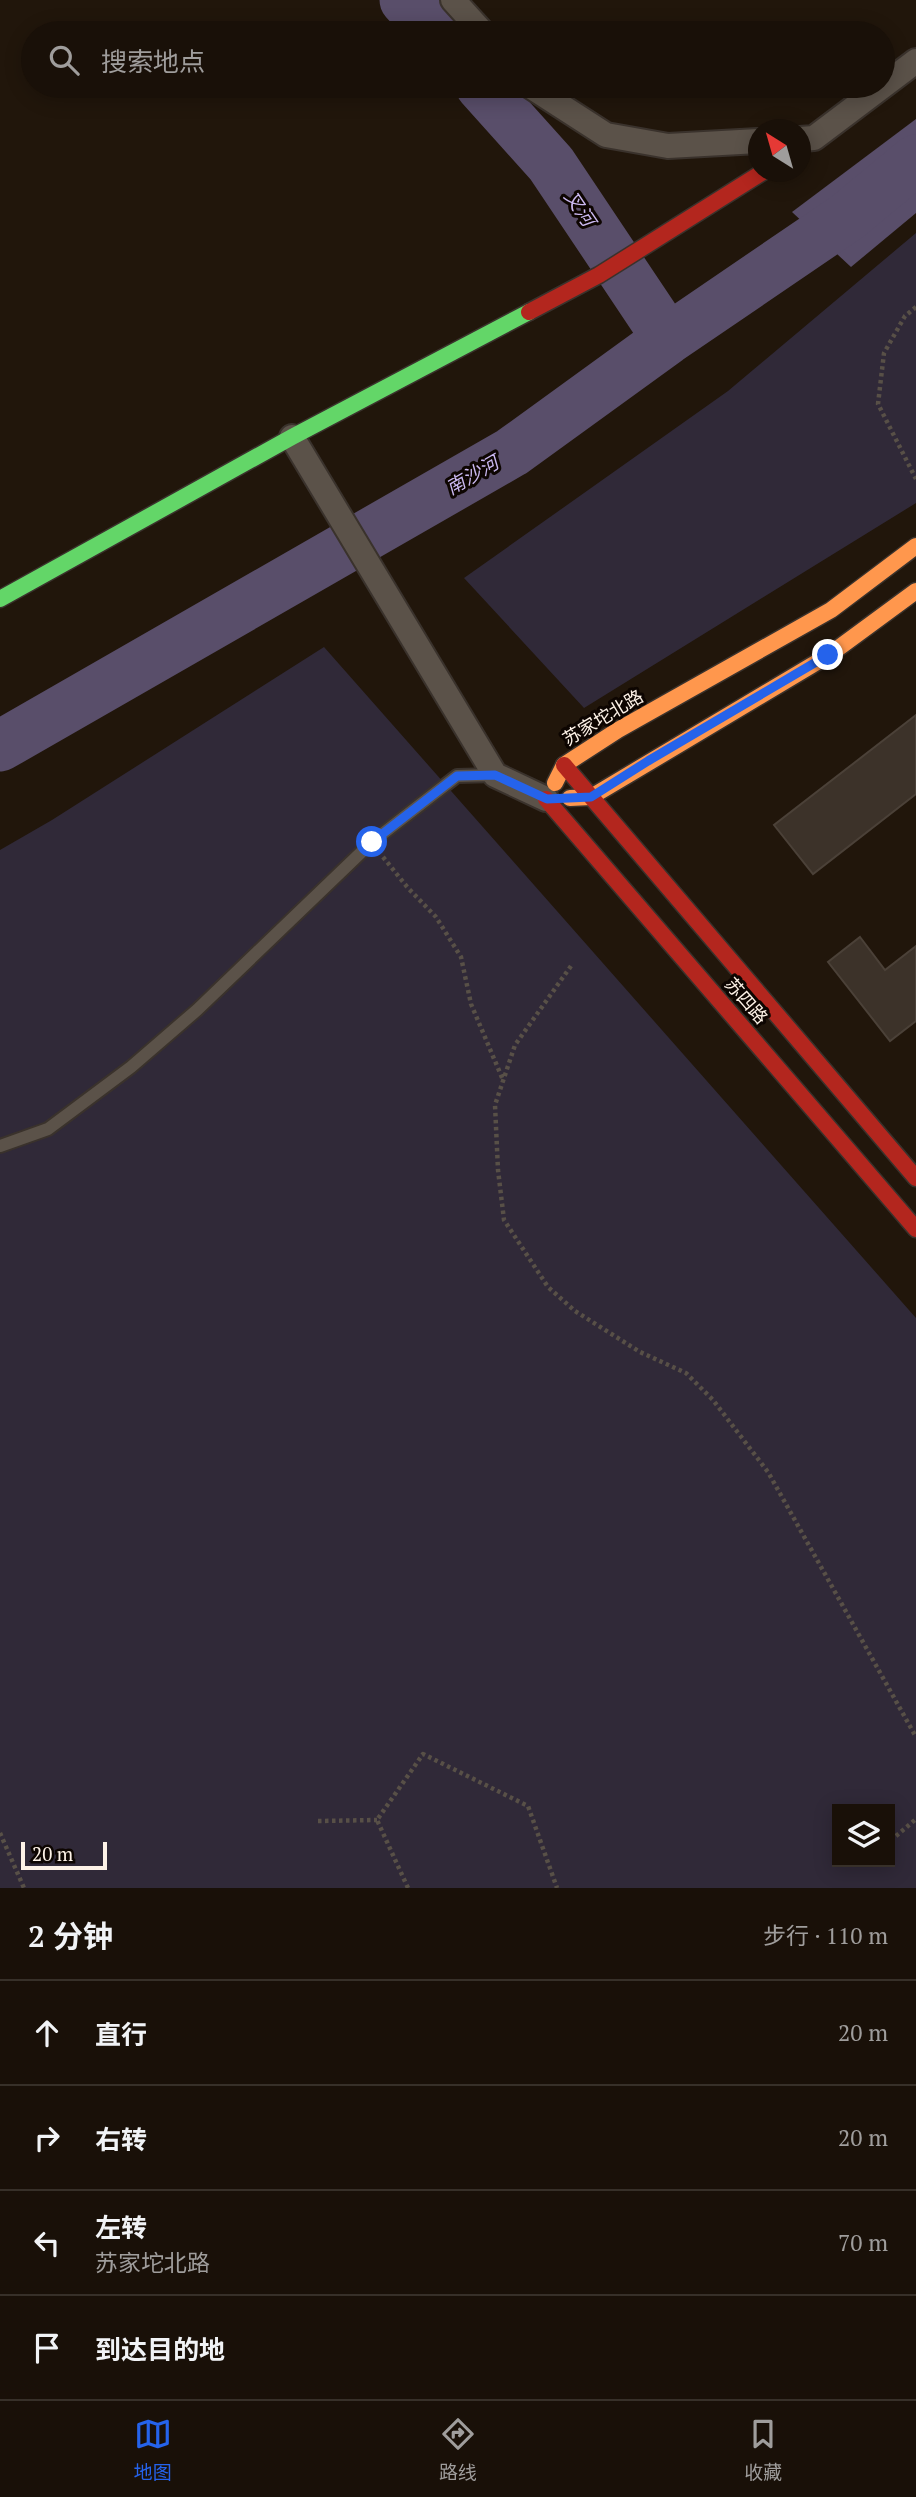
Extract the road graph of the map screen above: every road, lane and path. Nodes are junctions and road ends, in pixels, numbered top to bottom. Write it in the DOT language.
graph roads {
  1 [pos="453,0"];
  2 [pos="472,21"];
  3 [pos="916,61"];
  4 [pos="895,76"];
  5 [pos="549,98"];
  6 [pos="865,98"];
  7 [pos="811,137"];
  8 [pos="748,142"];
  9 [pos="748,181"];
  10 [pos="916,307"];
  11 [pos="296,444"];
  12 [pos="916,479"];
  13 [pos="916,547"];
  14 [pos="916,591"];
  15 [pos="0,599"];
  16 [pos="564,765"];
  17 [pos="495,775"];
  18 [pos="591,797"];
  19 [pos="547,799"];
  20 [pos="372,842"];
  21 [pos="571,966"];
  22 [pos="503,1080"];
  23 [pos="0,1146"];
  24 [pos="916,1178"];
  25 [pos="916,1229"];
  26 [pos="916,1737"];
  27 [pos="916,1819"];
  28 [pos="377,1820"];
  29 [pos="318,1821"];
  30 [pos="0,1833"];
  31 [pos="896,1836"];
  32 [pos="24,1888"];
  33 [pos="408,1888"];
  34 [pos="557,1888"];
  1 -- 2 [label="street"];
  3 -- 4 [label="street"];
  5 -- 8 [label="street"];
  6 -- 7 [label="street"];
  9 -- 11 [label="street"];
  10 -- 12 [label="path"];
  11 -- 15 [label="street"];
  11 -- 17 [label="street"];
  13 -- 16 [label="street, 苏家坨北路"];
  14 -- 18 [label="street"];
  16 -- 18 [label="street, 苏四路"];
  16 -- 19 [label="street, 苏家坨北路"];
  17 -- 19 [label="street"];
  17 -- 20 [label="lane"];
  18 -- 19 [label="street"];
  18 -- 24 [label="street, 苏四路"];
  19 -- 25 [label="street, 苏四路"];
  20 -- 22 [label="path"];
  20 -- 23 [label="lane"];
  21 -- 22 [label="path"];
  22 -- 26 [label="path"];
  27 -- 31 [label="path"];
  28 -- 29 [label="path"];
  28 -- 33 [label="path"];
  28 -- 34 [label="path"];
  30 -- 32 [label="path"];
}
